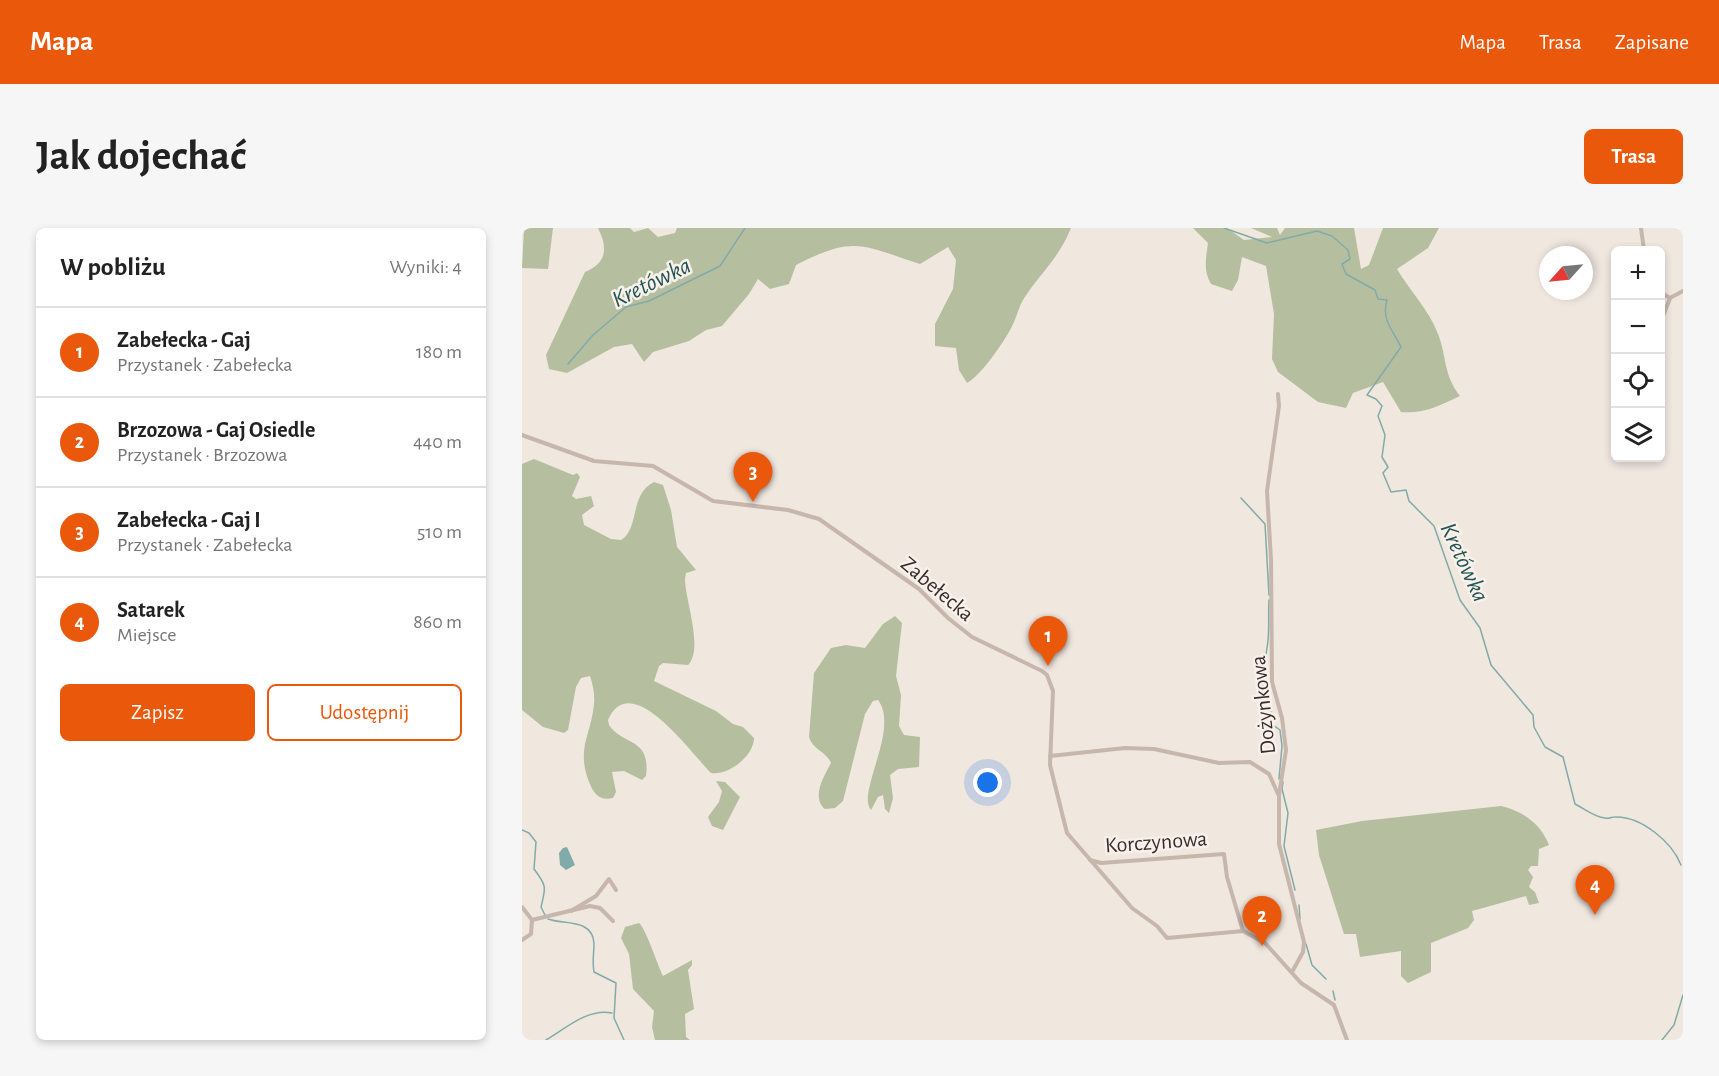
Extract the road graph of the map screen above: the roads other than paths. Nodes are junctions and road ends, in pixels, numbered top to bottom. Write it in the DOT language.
graph roads {
  1 [pos="1641,228"];
  2 [pos="1643,246"];
  3 [pos="1683,291"];
  4 [pos="1665,295"];
  5 [pos="1670,298"];
  6 [pos="1663,354"];
  7 [pos="1278,394"];
  8 [pos="522,435"];
  9 [pos="1050,756"];
  10 [pos="1279,795"];
  11 [pos="1090,860"];
  12 [pos="616,890"];
  13 [pos="522,907"];
  14 [pos="566,914"];
  15 [pos="532,920"];
  16 [pos="613,921"];
  17 [pos="1243,931"];
  18 [pos="522,940"];
  19 [pos="1292,972"];
  20 [pos="1347,1040"];
  1 -- 2 [label="street"];
  3 -- 5 [label="street"];
  4 -- 5 [label="street"];
  5 -- 6 [label="street"];
  7 -- 10 [label="street, Dożynkowa"];
  8 -- 9 [label="street, Zabełecka"];
  9 -- 10 [label="street"];
  9 -- 11 [label="street, Zabełecka"];
  10 -- 19 [label="street, Dożynkowa"];
  11 -- 17 [label="street, Zabełecka"];
  11 -- 17 [label="street, Korczynowa"];
  12 -- 14 [label="street"];
  13 -- 15 [label="street"];
  14 -- 15 [label="street"];
  14 -- 16 [label="street"];
  15 -- 18 [label="street"];
  17 -- 19 [label="street"];
  19 -- 20 [label="street"];
}
